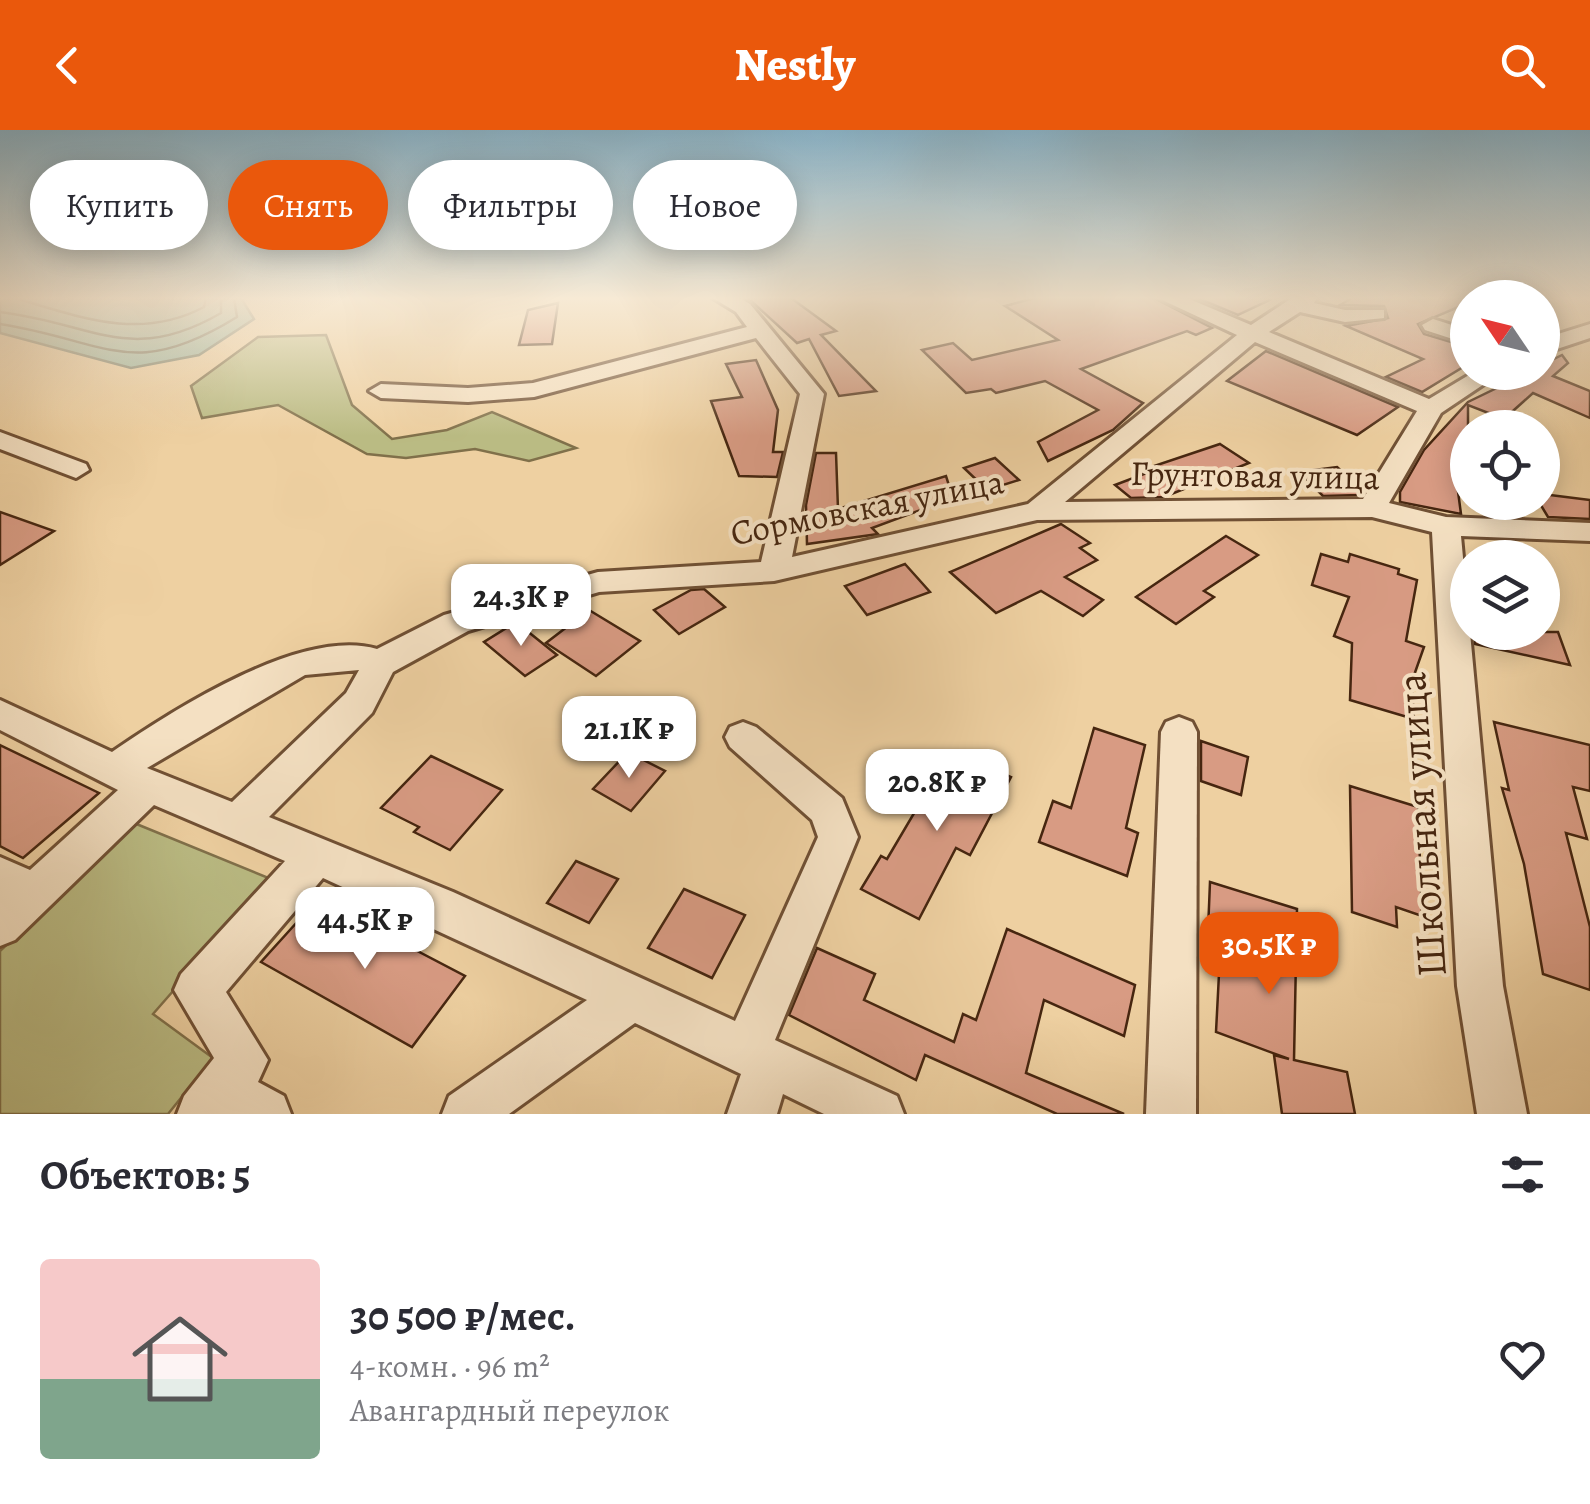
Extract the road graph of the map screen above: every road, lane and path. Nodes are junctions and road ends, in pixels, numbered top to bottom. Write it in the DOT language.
graph roads {
  1 [pos="709,344"];
  2 [pos="773,344"];
  3 [pos="1240,344"];
  4 [pos="1282,344"];
  5 [pos="1461,390"];
  6 [pos="381,391"];
  7 [pos="1431,408"];
  8 [pos="0,440"];
  9 [pos="76,470"];
  10 [pos="1372,508"];
  11 [pos="1037,511"];
  12 [pos="1446,526"];
  13 [pos="1590,532"];
  14 [pos="774,572"];
  15 [pos="380,663"];
  16 [pos="0,714"];
  17 [pos="1179,732"];
  18 [pos="743,737"];
  19 [pos="132,778"];
  20 [pos="239,821"];
  21 [pos="318,854"];
  22 [pos="17,884"];
  23 [pos="0,924"];
  24 [pos="631,997"];
  25 [pos="758,1057"];
  26 [pos="212,1102"];
  27 [pos="266,1114"];
  28 [pos="467,1114"];
  29 [pos="752,1114"];
  30 [pos="879,1114"];
  31 [pos="1171,1114"];
  32 [pos="1502,1114"];
  1 -- 6 [label="street"];
  2 -- 14 [label="street"];
  3 -- 11 [label="street, Сормовская улица"];
  4 -- 7 [label="street"];
  5 -- 7 [label="street"];
  7 -- 10 [label="street"];
  8 -- 9 [label="street"];
  10 -- 11 [label="street, Грунтовая улица"];
  10 -- 12 [label="street, Грунтовая улица"];
  11 -- 14 [label="street, Сормовская улица"];
  12 -- 13 [label="street, Грунтовая улица"];
  12 -- 32 [label="street, Школьная улица"];
  14 -- 15 [label="street, Сормовская улица"];
  15 -- 19 [label="street"];
  15 -- 20 [label="street"];
  16 -- 19 [label="street"];
  17 -- 31 [label="street"];
  18 -- 25 [label="street"];
  19 -- 20 [label="street"];
  19 -- 22 [label="street"];
  20 -- 21 [label="street"];
  21 -- 24 [label="street"];
  21 -- 26 [label="street"];
  22 -- 23 [label="street"];
  24 -- 25 [label="street"];
  24 -- 28 [label="street"];
  25 -- 29 [label="street"];
  25 -- 30 [label="street"];
  26 -- 27 [label="street"];
}
